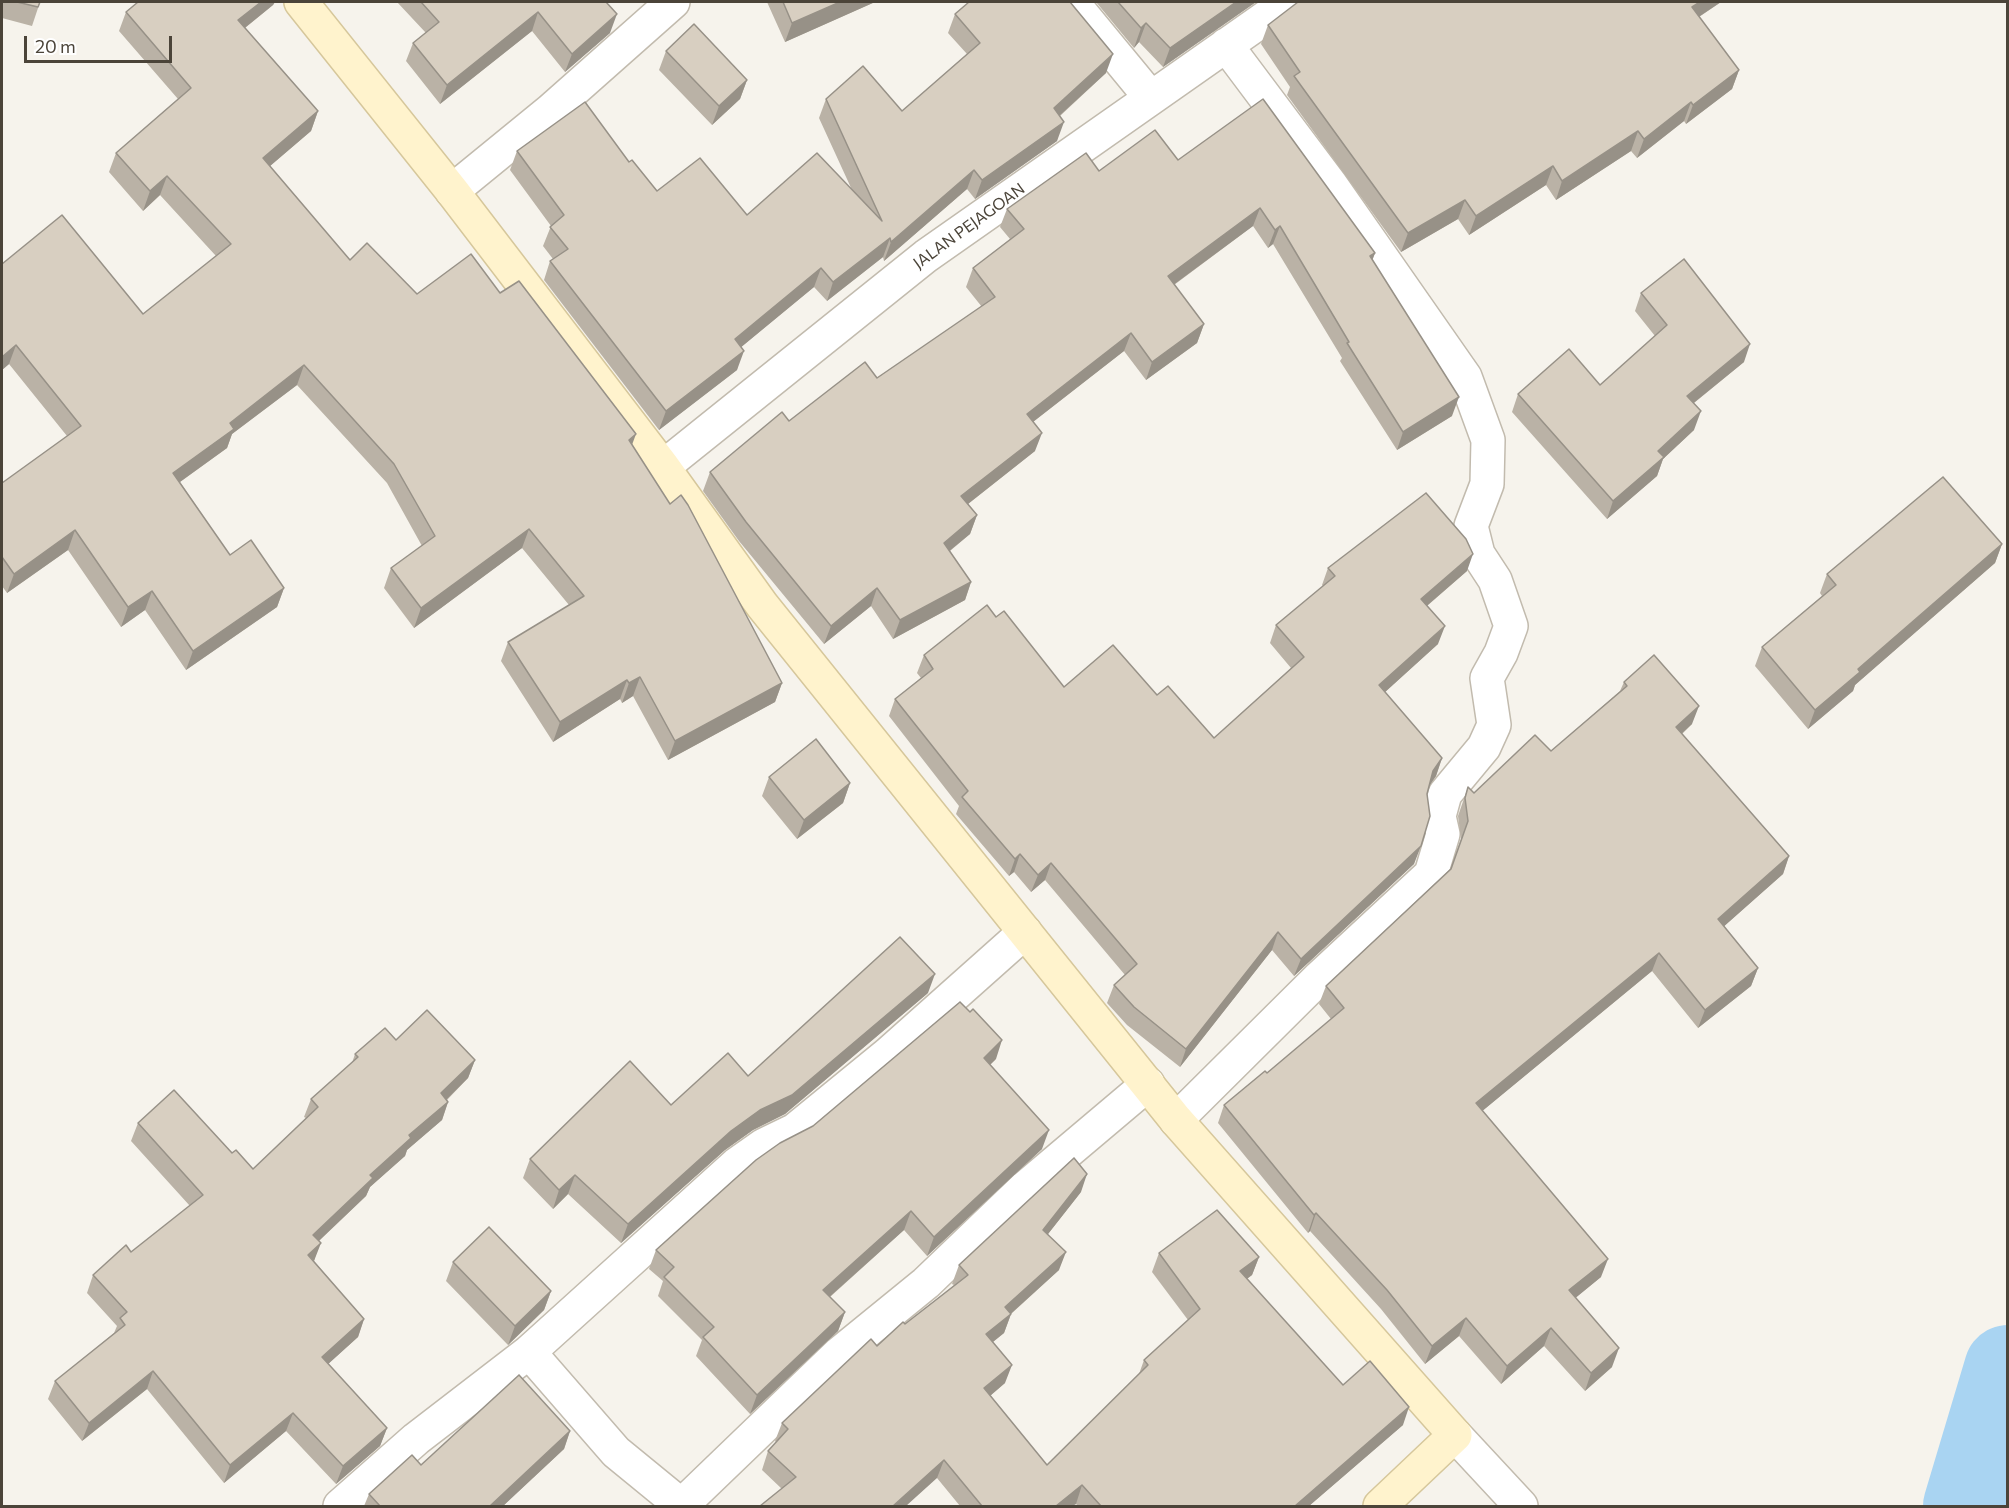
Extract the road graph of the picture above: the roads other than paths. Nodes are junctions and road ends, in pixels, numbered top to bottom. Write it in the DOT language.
graph roads {
  1 [pos="301,2"];
  2 [pos="673,2"];
  3 [pos="1072,2"];
  4 [pos="1288,2"];
  5 [pos="1226,45"];
  6 [pos="1151,98"];
  7 [pos="452,191"];
  8 [pos="663,467"];
  9 [pos="1025,933"];
  10 [pos="1148,1084"];
  11 [pos="1176,1120"];
  12 [pos="529,1352"];
  13 [pos="1455,1435"];
  14 [pos="340,1506"];
  15 [pos="682,1506"];
  16 [pos="1380,1506"];
  17 [pos="1521,1506"];
  1 -- 7 [label="street"];
  2 -- 7 [label="street"];
  3 -- 6 [label="street"];
  4 -- 5 [label="street, JALAN PEJAGOAN"];
  5 -- 6 [label="street, JALAN PEJAGOAN"];
  5 -- 11 [label="street"];
  6 -- 8 [label="street, JALAN PEJAGOAN"];
  7 -- 8 [label="street"];
  8 -- 9 [label="street"];
  9 -- 10 [label="street"];
  9 -- 12 [label="street"];
  10 -- 11 [label="street"];
  10 -- 15 [label="street"];
  11 -- 13 [label="street"];
  12 -- 14 [label="street"];
  12 -- 15 [label="street"];
  13 -- 16 [label="street"];
  13 -- 17 [label="street"];
}
